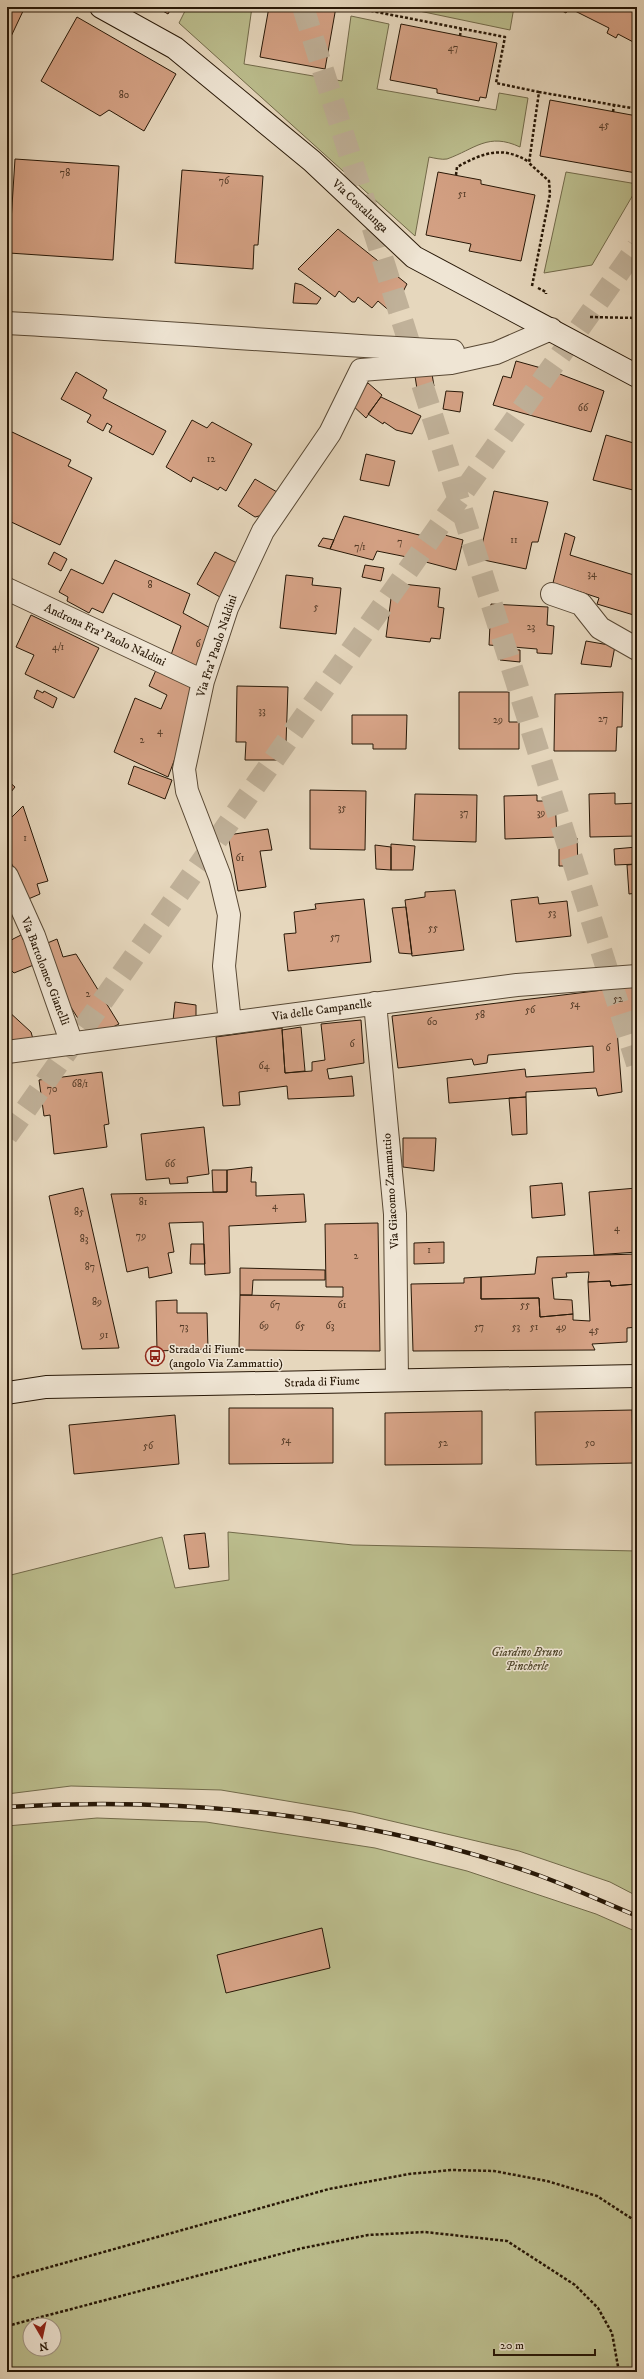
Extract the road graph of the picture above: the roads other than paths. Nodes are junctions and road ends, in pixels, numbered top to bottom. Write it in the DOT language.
graph roads {
  1 [pos="101,7"];
  2 [pos="7,323"];
  3 [pos="542,324"];
  4 [pos="496,353"];
  5 [pos="637,376"];
  6 [pos="7,589"];
  7 [pos="552,594"];
  8 [pos="637,649"];
  9 [pos="203,681"];
  10 [pos="7,876"];
  11 [pos="637,976"];
  12 [pos="374,1003"];
  13 [pos="230,1023"];
  14 [pos="72,1044"];
  15 [pos="7,1052"];
  16 [pos="637,1376"];
  17 [pos="397,1379"];
  18 [pos="7,1393"];
  1 -- 3 [label="street, Via Costalunga"];
  2 -- 4 [label="street"];
  3 -- 4 [label="street, Via Fra' Paolo Naldini"];
  3 -- 5 [label="street, Via Costalunga"];
  4 -- 9 [label="street, Via Fra' Paolo Naldini"];
  6 -- 9 [label="street, Androna Fra' Paolo Naldini"];
  7 -- 8 [label="street"];
  9 -- 13 [label="street, Via Fra' Paolo Naldini"];
  10 -- 14 [label="street, Via Bartolomeo Gianelli"];
  11 -- 12 [label="street, Via delle Campanelle"];
  12 -- 13 [label="street, Via delle Campanelle"];
  12 -- 17 [label="street, Via Giacomo Zammattio"];
  13 -- 14 [label="street, Via delle Campanelle"];
  14 -- 15 [label="street, Via delle Campanelle"];
  16 -- 17 [label="street, Strada di Fiume"];
  17 -- 18 [label="street, Strada di Fiume"];
}
